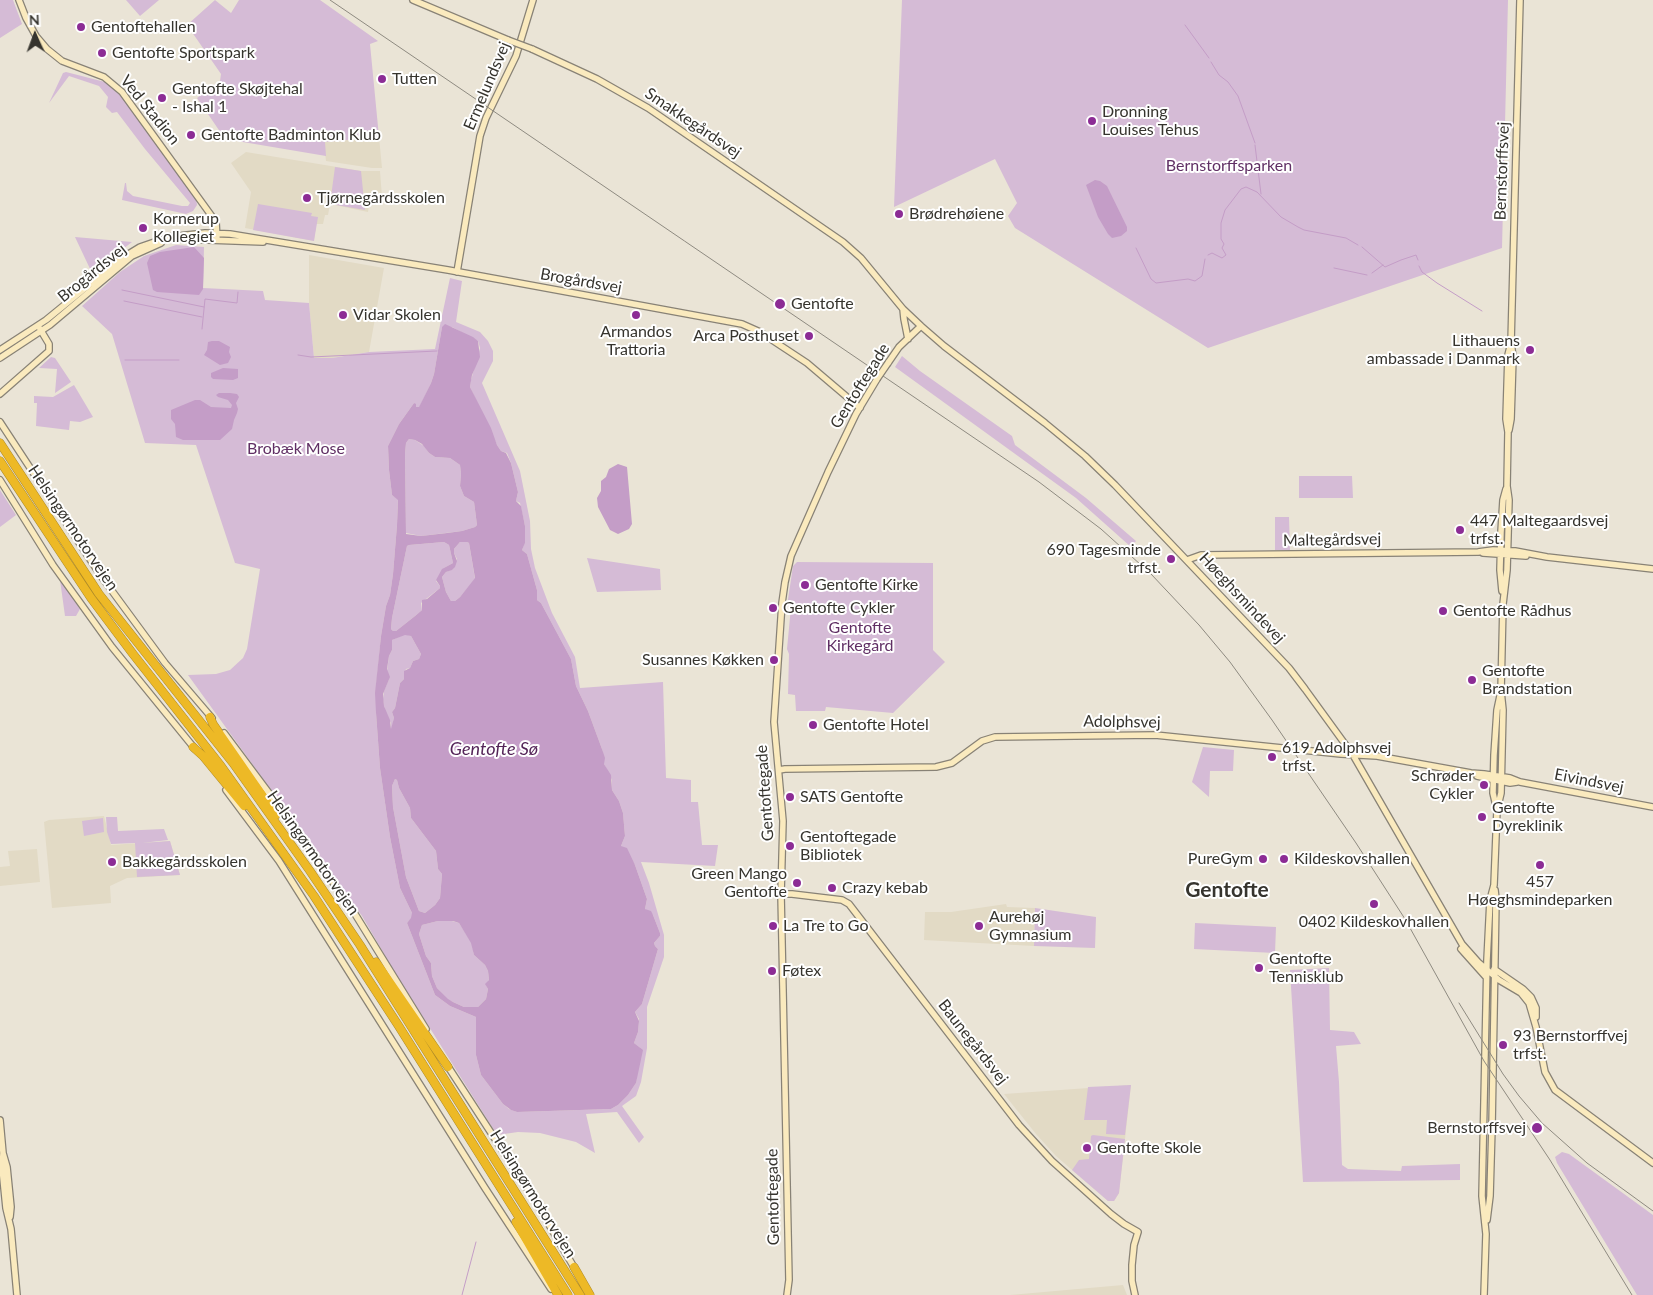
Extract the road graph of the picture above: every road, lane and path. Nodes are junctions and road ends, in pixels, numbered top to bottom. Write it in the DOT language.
graph roads {
  1 [pos="19,0"];
  2 [pos="413,0"];
  3 [pos="533,0"];
  4 [pos="1520,0"];
  5 [pos="217,236"];
  6 [pos="457,272"];
  7 [pos="903,308"];
  8 [pos="37,326"];
  9 [pos="920,326"];
  10 [pos="41,332"];
  11 [pos="908,339"];
  12 [pos="0,350"];
  13 [pos="0,358"];
  14 [pos="0,394"];
  15 [pos="860,408"];
  16 [pos="0,422"];
  17 [pos="0,443"];
  18 [pos="0,461"];
  19 [pos="0,480"];
  20 [pos="1507,486"];
  21 [pos="1500,553"];
  22 [pos="1508,553"];
  23 [pos="1188,560"];
  24 [pos="1653,569"];
  25 [pos="1503,604"];
  26 [pos="1501,691"];
  27 [pos="210,717"];
  28 [pos="193,747"];
  29 [pos="1353,755"];
  30 [pos="779,770"];
  31 [pos="1494,778"];
  32 [pos="1501,779"];
  33 [pos="1653,807"];
  34 [pos="1497,810"];
  35 [pos="271,836"];
  36 [pos="310,870"];
  37 [pos="1494,885"];
  38 [pos="781,894"];
  39 [pos="1459,940"];
  40 [pos="360,945"];
  41 [pos="1487,966"];
  42 [pos="1494,972"];
  43 [pos="1486,977"];
  44 [pos="448,1067"];
  45 [pos="0,1120"];
  46 [pos="1653,1163"];
  47 [pos="490,1172"];
  48 [pos="1486,1234"];
  49 [pos="574,1267"];
  50 [pos="17,1295"];
  51 [pos="556,1295"];
  52 [pos="568,1295"];
  53 [pos="580,1295"];
  54 [pos="592,1295"];
  55 [pos="787,1295"];
  56 [pos="1135,1295"];
  57 [pos="1484,1295"];
  1 -- 5 [label="street, Ved Stadion"];
  2 -- 7 [label="street, Smakkegårdsvej, bridge"];
  3 -- 6 [label="street, Ermelundsvej"];
  4 -- 20 [label="street, Bernstorffsvej"];
  5 -- 6 [label="street, Brogårdsvej"];
  5 -- 8 [label="street, Brogårdsvej"];
  5 -- 10 [label="street, Brogårdsvej"];
  6 -- 15 [label="street, Brogårdsvej"];
  7 -- 9 [label="street, Smakkegårdsvej"];
  7 -- 11 [label="street"];
  8 -- 10 [label="street"];
  8 -- 12 [label="street, Brogårdsvej"];
  9 -- 11 [label="street, Gentoftegade"];
  9 -- 23 [label="street, Høeghsmindevej"];
  10 -- 13 [label="street, Brogårdsvej"];
  10 -- 14 [label="street"];
  11 -- 15 [label="street, Gentoftegade, bridge"];
  15 -- 30 [label="street, Gentoftegade"];
  16 -- 27 [label="street"];
  17 -- 36 [label="highway, Helsingørmotorvejen"];
  18 -- 35 [label="highway, Helsingørmotorvejen"];
  19 -- 28 [label="street"];
  20 -- 21 [label="street, Bernstorffsvej"];
  20 -- 22 [label="street, Bernstorffsvej"];
  21 -- 22 [label="street, Maltegårdsvej"];
  21 -- 23 [label="street, Maltegårdsvej"];
  21 -- 25 [label="street, Bernstorffsvej"];
  22 -- 24 [label="street, Maltegårdsvej"];
  22 -- 25 [label="street, Bernstorffsvej"];
  23 -- 29 [label="street, Høeghsmindevej"];
  25 -- 26 [label="street, Bernstorffsvej"];
  26 -- 31 [label="street, Bernstorffsvej"];
  26 -- 32 [label="street, Bernstorffsvej"];
  27 -- 36 [label="highway"];
  27 -- 44 [label="street"];
  28 -- 35 [label="highway"];
  28 -- 51 [label="street"];
  29 -- 30 [label="street, Adolphsvej"];
  29 -- 31 [label="street, Adolphsvej"];
  29 -- 39 [label="street, Høeghsmindevej"];
  30 -- 38 [label="street, Gentoftegade"];
  31 -- 32 [label="street, Eivindsvej"];
  31 -- 34 [label="street, Bernstorffsvej"];
  32 -- 33 [label="street, Eivindsvej"];
  32 -- 34 [label="street, Bernstorffsvej"];
  34 -- 37 [label="street, Bernstorffsvej"];
  35 -- 47 [label="highway, Helsingørmotorvejen"];
  36 -- 40 [label="highway, Helsingørmotorvejen"];
  37 -- 41 [label="street, Bernstorffsvej"];
  37 -- 42 [label="street, Bernstorffsvej"];
  38 -- 55 [label="street, Gentoftegade"];
  38 -- 56 [label="street, Baunegårdsvej"];
  39 -- 41 [label="street, Høeghsmindevej"];
  39 -- 43 [label="street"];
  40 -- 44 [label="highway"];
  40 -- 53 [label="highway, Helsingørmotorvejen"];
  41 -- 42 [label="street, Høeghsmindevej"];
  41 -- 43 [label="street, Bernstorffsvej"];
  42 -- 46 [label="street, Høeghsmindevej"];
  42 -- 48 [label="street, Bernstorffsvej"];
  43 -- 48 [label="street, Bernstorffsvej"];
  44 -- 49 [label="street"];
  45 -- 50 [label="street"];
  47 -- 51 [label="highway"];
  47 -- 52 [label="highway, Helsingørmotorvejen"];
  48 -- 57 [label="street, Bernstorffsvej"];
  49 -- 54 [label="highway"];
}
